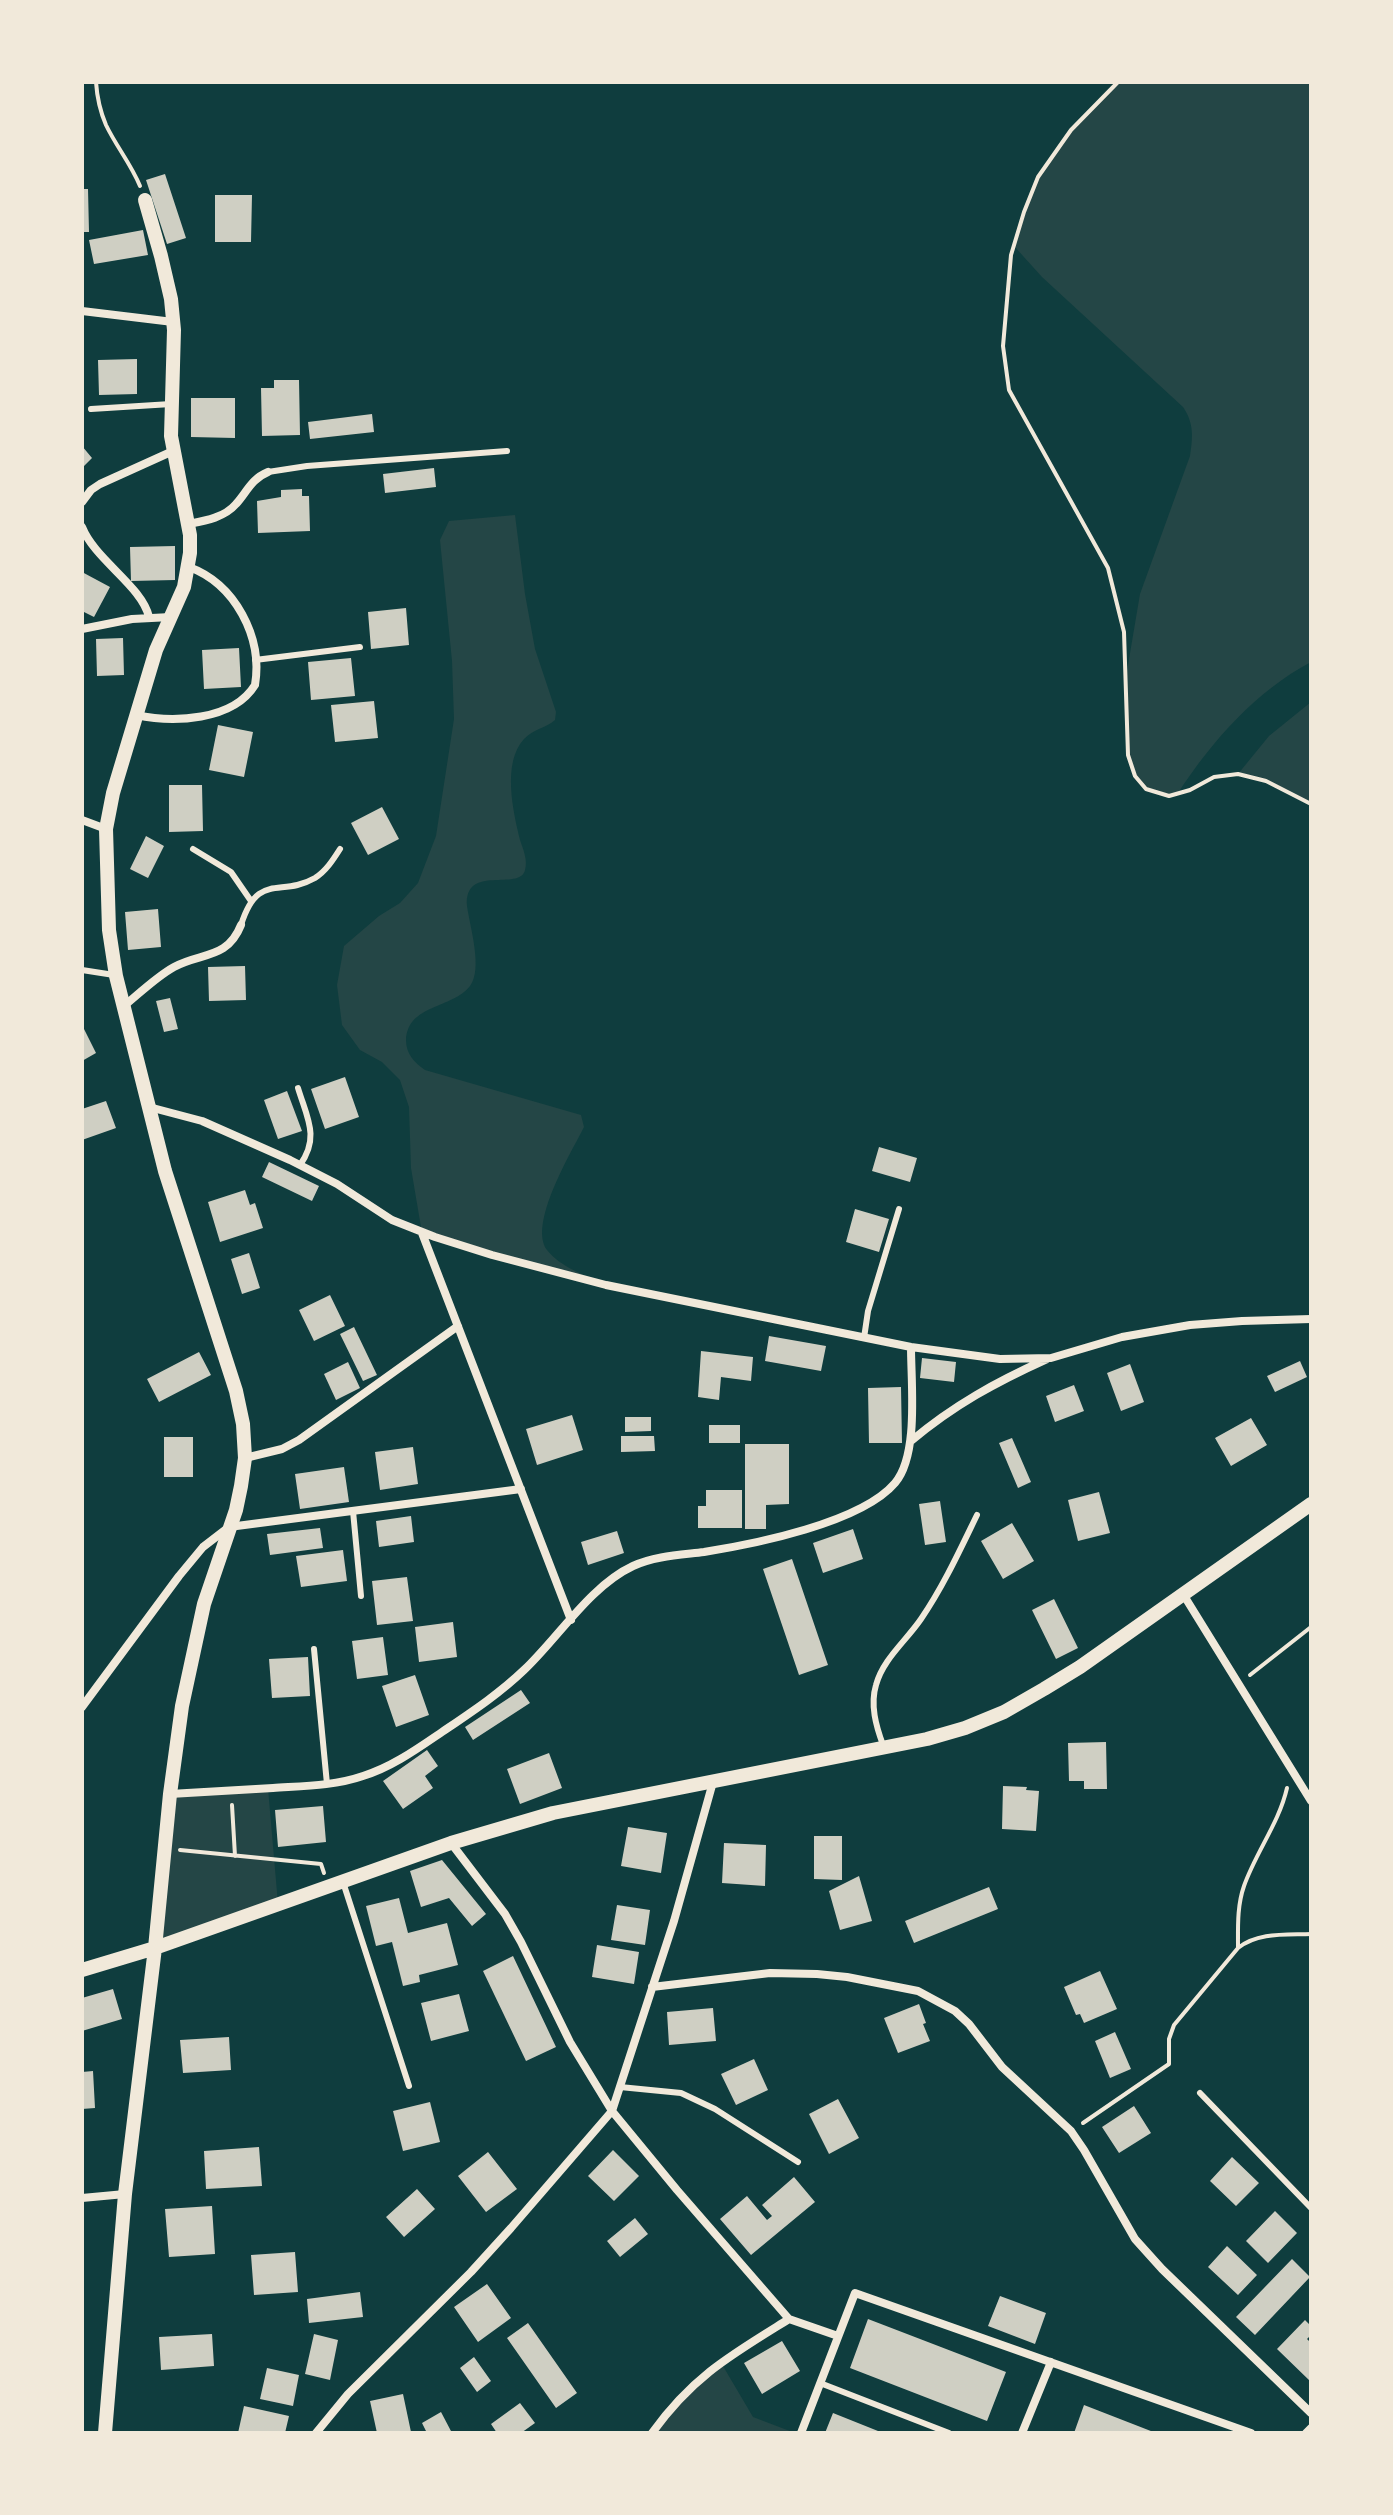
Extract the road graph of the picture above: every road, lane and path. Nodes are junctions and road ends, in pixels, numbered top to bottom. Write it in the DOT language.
graph roads {
  1 [pos="96,82"];
  2 [pos="1118,82"];
  3 [pos="145,200"];
  4 [pos="82,311"];
  5 [pos="173,322"];
  6 [pos="171,404"];
  7 [pos="91,409"];
  8 [pos="173,451"];
  9 [pos="507,451"];
  10 [pos="268,472"];
  11 [pos="82,502"];
  12 [pos="188,524"];
  13 [pos="82,527"];
  14 [pos="189,567"];
  15 [pos="149,617"];
  16 [pos="171,617"];
  17 [pos="82,629"];
  18 [pos="360,647"];
  19 [pos="255,660"];
  20 [pos="136,715"];
  21 [pos="1311,804"];
  22 [pos="82,820"];
  23 [pos="106,829"];
  24 [pos="193,849"];
  25 [pos="340,849"];
  26 [pos="251,901"];
  27 [pos="241,925"];
  28 [pos="82,970"];
  29 [pos="116,976"];
  30 [pos="124,1006"];
  31 [pos="298,1088"];
  32 [pos="148,1106"];
  33 [pos="300,1165"];
  34 [pos="899,1209"];
  35 [pos="422,1233"];
  36 [pos="1311,1319"];
  37 [pos="458,1326"];
  38 [pos="864,1338"];
  39 [pos="911,1347"];
  40 [pos="1051,1358"];
  41 [pos="911,1441"];
  42 [pos="245,1458"];
  43 [pos="521,1489"];
  44 [pos="1311,1504"];
  45 [pos="353,1511"];
  46 [pos="977,1515"];
  47 [pos="229,1527"];
  48 [pos="1183,1594"];
  49 [pos="361,1596"];
  50 [pos="571,1620"];
  51 [pos="1311,1627"];
  52 [pos="314,1649"];
  53 [pos="1239,1684"];
  54 [pos="82,1707"];
  55 [pos="883,1747"];
  56 [pos="1292,1770"];
  57 [pos="713,1782"];
  58 [pos="327,1784"];
  59 [pos="231,1790"];
  60 [pos="170,1794"];
  61 [pos="1311,1801"];
  62 [pos="451,1843"];
  63 [pos="164,1849"];
  64 [pos="235,1856"];
  65 [pos="343,1882"];
  66 [pos="328,1887"];
  67 [pos="1311,1934"];
  68 [pos="155,1948"];
  69 [pos="1238,1948"];
  70 [pos="82,1970"];
  71 [pos="652,1987"];
  72 [pos="409,2086"];
  73 [pos="620,2087"];
  74 [pos="1200,2093"];
  75 [pos="612,2111"];
  76 [pos="1071,2131"];
  77 [pos="798,2162"];
  78 [pos="125,2194"];
  79 [pos="82,2198"];
  80 [pos="1311,2208"];
  81 [pos="789,2319"];
  82 [pos="838,2336"];
  83 [pos="1051,2362"];
  84 [pos="820,2383"];
  85 [pos="1311,2413"];
  86 [pos="1311,2428"];
  87 [pos="105,2433"];
  88 [pos="316,2433"];
  89 [pos="652,2433"];
  90 [pos="801,2433"];
  91 [pos="949,2433"];
  92 [pos="1022,2433"];
  93 [pos="1251,2433"];
  94 [pos="1306,2433"];
  1 -- 3 [label="path"];
  2 -- 21 [label="path"];
  3 -- 5 [label="street"];
  4 -- 5 [label="street"];
  5 -- 6 [label="street"];
  6 -- 7 [label="lane"];
  6 -- 8 [label="street"];
  8 -- 11 [label="street"];
  8 -- 12 [label="street"];
  9 -- 10 [label="lane"];
  10 -- 12 [label="street"];
  12 -- 14 [label="street"];
  13 -- 15 [label="street"];
  14 -- 16 [label="street"];
  14 -- 19 [label="street"];
  15 -- 16 [label="street"];
  15 -- 17 [label="street"];
  16 -- 20 [label="street"];
  18 -- 19 [label="lane"];
  19 -- 20 [label="street"];
  20 -- 23 [label="street"];
  22 -- 23 [label="street"];
  23 -- 29 [label="street"];
  24 -- 26 [label="lane"];
  25 -- 26 [label="lane"];
  26 -- 27 [label="lane"];
  27 -- 30 [label="street"];
  28 -- 29 [label="lane"];
  29 -- 30 [label="street"];
  30 -- 32 [label="street"];
  31 -- 33 [label="lane"];
  32 -- 33 [label="street"];
  32 -- 42 [label="street"];
  33 -- 35 [label="street"];
  34 -- 38 [label="lane"];
  35 -- 37 [label="street"];
  35 -- 38 [label="street"];
  36 -- 40 [label="street"];
  37 -- 42 [label="street"];
  37 -- 43 [label="street"];
  38 -- 39 [label="street"];
  39 -- 40 [label="street"];
  39 -- 41 [label="street"];
  40 -- 41 [label="street"];
  41 -- 50 [label="street"];
  42 -- 47 [label="street"];
  43 -- 45 [label="street"];
  43 -- 50 [label="street"];
  44 -- 48 [label="street"];
  45 -- 47 [label="street"];
  45 -- 49 [label="lane"];
  46 -- 55 [label="lane"];
  47 -- 54 [label="street"];
  47 -- 60 [label="street"];
  48 -- 53 [label="street"];
  48 -- 55 [label="street"];
  50 -- 58 [label="street"];
  51 -- 53 [label="path"];
  52 -- 58 [label="lane"];
  53 -- 56 [label="street"];
  55 -- 57 [label="street"];
  56 -- 61 [label="street"];
  56 -- 69 [label="path"];
  57 -- 62 [label="street"];
  57 -- 71 [label="street"];
  58 -- 59 [label="street"];
  59 -- 60 [label="street"];
  59 -- 64 [label="path"];
  60 -- 63 [label="street"];
  62 -- 65 [label="street"];
  62 -- 75 [label="street"];
  63 -- 64 [label="path"];
  63 -- 68 [label="street"];
  64 -- 66 [label="path"];
  65 -- 66 [label="street"];
  65 -- 72 [label="lane"];
  66 -- 68 [label="street"];
  67 -- 69 [label="path"];
  68 -- 70 [label="street"];
  68 -- 78 [label="street"];
  69 -- 76 [label="path"];
  71 -- 73 [label="street"];
  71 -- 76 [label="street"];
  73 -- 75 [label="street"];
  73 -- 77 [label="lane"];
  74 -- 80 [label="lane"];
  75 -- 81 [label="street"];
  75 -- 88 [label="street"];
  76 -- 85 [label="street"];
  78 -- 79 [label="street"];
  78 -- 87 [label="street"];
  81 -- 82 [label="street"];
  81 -- 89 [label="street"];
  82 -- 83 [label="street"];
  82 -- 84 [label="street"];
  83 -- 92 [label="street"];
  83 -- 93 [label="street"];
  84 -- 90 [label="street"];
  84 -- 91 [label="lane"];
  86 -- 94 [label="street"];
}
